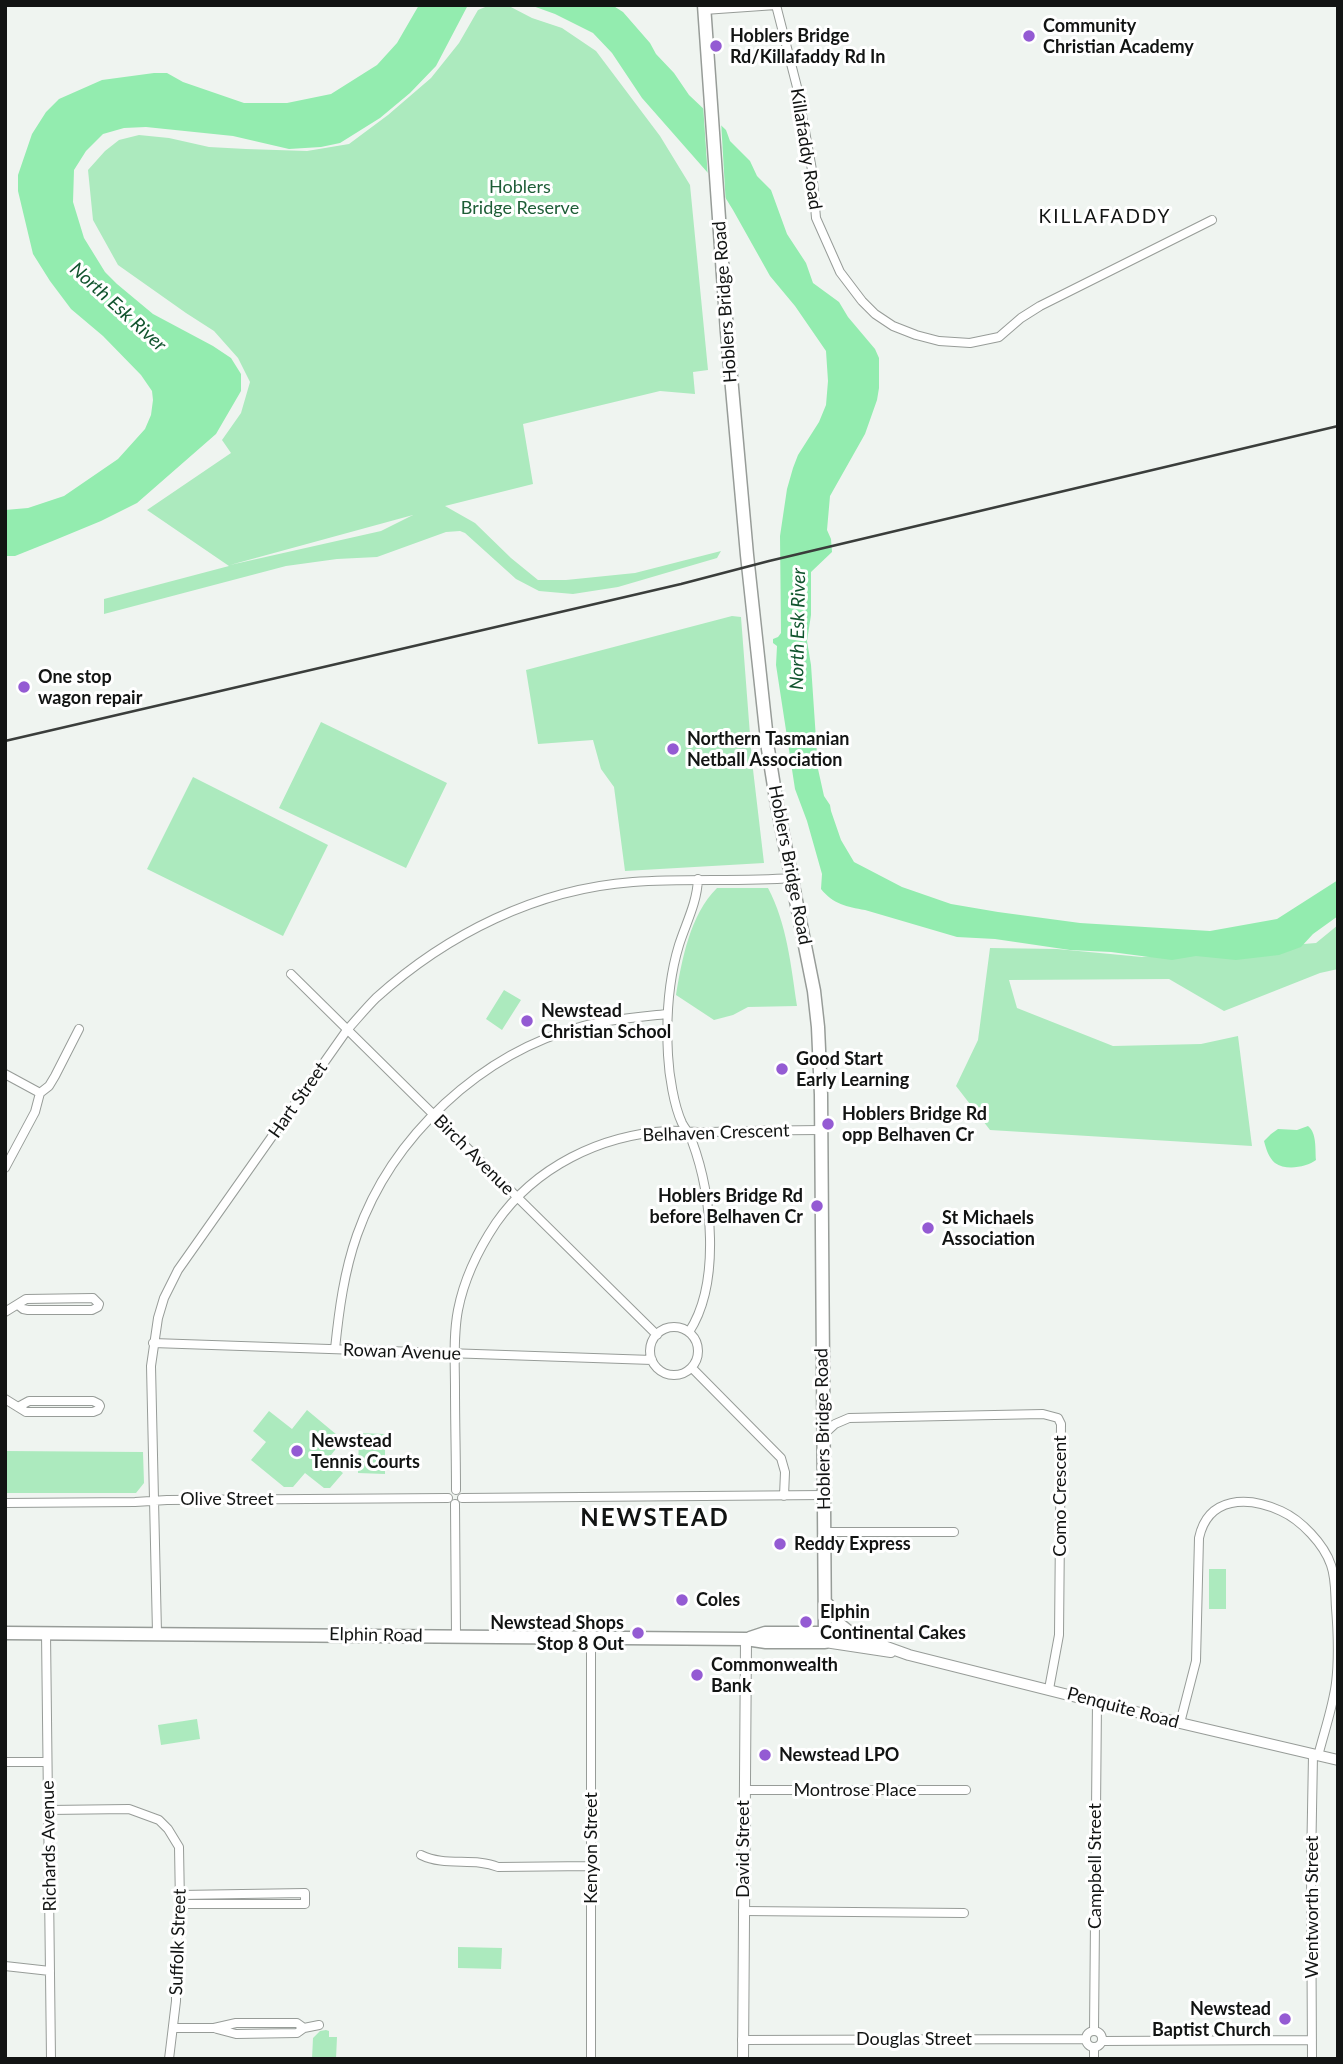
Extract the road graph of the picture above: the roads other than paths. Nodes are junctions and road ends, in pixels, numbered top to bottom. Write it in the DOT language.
graph roads {
  1 [pos="704,8"];
  2 [pos="1212,220"];
  3 [pos="792,878"];
  4 [pos="698,879"];
  5 [pos="291,974"];
  6 [pos="667,1014"];
  7 [pos="79,1029"];
  8 [pos="348,1030"];
  9 [pos="5,1074"];
  10 [pos="40,1093"];
  11 [pos="434,1115"];
  12 [pos="821,1130"];
  13 [pos="688,1132"];
  14 [pos="5,1168"];
  15 [pos="517,1198"];
  16 [pos="18,1305"];
  17 [pos="5,1312"];
  18 [pos="689,1332"];
  19 [pos="657,1335"];
  20 [pos="153,1343"];
  21 [pos="335,1349"];
  22 [pos="454,1354"];
  23 [pos="652,1360"];
  24 [pos="692,1368"];
  25 [pos="5,1399"];
  26 [pos="18,1407"];
  27 [pos="824,1434"];
  28 [pos="824,1495"];
  29 [pos="784,1496"];
  30 [pos="455,1497"];
  31 [pos="153,1501"];
  32 [pos="5,1503"];
  33 [pos="824,1532"];
  34 [pos="954,1532"];
  35 [pos="825,1600"];
  36 [pos="5,1633"];
  37 [pos="46,1633"];
  38 [pos="157,1633"];
  39 [pos="456,1636"];
  40 [pos="592,1636"];
  41 [pos="855,1637"];
  42 [pos="825,1638"];
  43 [pos="746,1639"];
  44 [pos="909,1655"];
  45 [pos="1049,1689"];
  46 [pos="1097,1702"];
  47 [pos="1180,1723"];
  48 [pos="1316,1755"];
  49 [pos="1338,1760"];
  50 [pos="5,1762"];
  51 [pos="47,1762"];
  52 [pos="744,1790"];
  53 [pos="966,1790"];
  54 [pos="49,1810"];
  55 [pos="421,1855"];
  56 [pos="591,1866"];
  57 [pos="180,1895"];
  58 [pos="180,1905"];
  59 [pos="743,1911"];
  60 [pos="964,1913"];
  61 [pos="5,1966"];
  62 [pos="50,1971"];
  63 [pos="319,2025"];
  64 [pos="174,2028"];
  65 [pos="1094,2031"];
  66 [pos="742,2039"];
  67 [pos="1086,2039"];
  68 [pos="1312,2040"];
  69 [pos="1102,2041"];
  70 [pos="1094,2047"];
  71 [pos="51,2059"];
  72 [pos="169,2059"];
  73 [pos="591,2059"];
  74 [pos="743,2059"];
  75 [pos="1094,2059"];
  76 [pos="1312,2059"];
  1 -- 2 [label="street, Killafaddy Road"];
  1 -- 3 [label="highway, Hoblers Bridge Road"];
  3 -- 4 [label="street, Hart Street"];
  3 -- 12 [label="highway, Hoblers Bridge Road"];
  4 -- 6 [label="street"];
  4 -- 8 [label="street, Hart Street"];
  5 -- 8 [label="street, Birch Avenue"];
  6 -- 11 [label="street"];
  6 -- 13 [label="street"];
  7 -- 10 [label="street"];
  8 -- 11 [label="street, Birch Avenue"];
  8 -- 20 [label="street, Hart Street"];
  9 -- 10 [label="street"];
  10 -- 14 [label="street"];
  11 -- 15 [label="street, Birch Avenue"];
  11 -- 21 [label="street"];
  12 -- 13 [label="street, Belhaven Crescent"];
  12 -- 27 [label="highway, Hoblers Bridge Road"];
  13 -- 15 [label="street, Belhaven Crescent"];
  13 -- 18 [label="street"];
  15 -- 19 [label="street, Birch Avenue"];
  15 -- 22 [label="street, Belhaven Crescent"];
  16 -- 16 [label="street"];
  16 -- 17 [label="street"];
  18 -- 19 [label="street"];
  18 -- 24 [label="street"];
  19 -- 23 [label="street"];
  20 -- 21 [label="street, Rowan Avenue"];
  20 -- 31 [label="street, Hart Street"];
  21 -- 22 [label="street, Rowan Avenue"];
  22 -- 23 [label="street, Rowan Avenue"];
  22 -- 30 [label="street, Belhaven Crescent"];
  23 -- 24 [label="street"];
  24 -- 29 [label="street"];
  25 -- 26 [label="street"];
  26 -- 26 [label="street"];
  27 -- 28 [label="highway, Hoblers Bridge Road"];
  27 -- 45 [label="street, Como Crescent"];
  28 -- 29 [label="street, Olive Street"];
  28 -- 33 [label="highway, Hoblers Bridge Road"];
  29 -- 30 [label="street, Olive Street"];
  30 -- 31 [label="street, Olive Street"];
  30 -- 39 [label="street, Belhaven Crescent"];
  31 -- 32 [label="street, Olive Street"];
  31 -- 38 [label="street, Hart Street"];
  33 -- 34 [label="street"];
  33 -- 35 [label="highway, Hoblers Bridge Road"];
  35 -- 41 [label="highway"];
  35 -- 42 [label="highway, Hoblers Bridge Road"];
  36 -- 37 [label="highway, Elphin Road"];
  37 -- 38 [label="highway, Elphin Road"];
  37 -- 51 [label="street, Richards Avenue"];
  38 -- 39 [label="highway, Elphin Road"];
  39 -- 40 [label="highway, Elphin Road"];
  40 -- 43 [label="highway, Elphin Road"];
  40 -- 56 [label="street, Kenyon Street"];
  41 -- 42 [label="street, Penquite Road"];
  41 -- 44 [label="street, Penquite Road"];
  42 -- 43 [label="highway, Elphin Road"];
  42 -- 44 [label="street, Penquite Road"];
  43 -- 52 [label="street, David Street"];
  44 -- 45 [label="street, Penquite Road"];
  45 -- 46 [label="street, Penquite Road"];
  46 -- 47 [label="street, Penquite Road"];
  46 -- 65 [label="street, Campbell Street"];
  47 -- 48 [label="street, Penquite Road"];
  47 -- 48 [label="street, Wentworth Street"];
  48 -- 49 [label="street, Penquite Road"];
  48 -- 68 [label="street, Wentworth Street"];
  50 -- 51 [label="street"];
  51 -- 54 [label="street, Richards Avenue"];
  52 -- 53 [label="street, Montrose Place"];
  52 -- 59 [label="street, David Street"];
  54 -- 57 [label="street, Suffolk Street"];
  54 -- 62 [label="street, Richards Avenue"];
  55 -- 56 [label="street"];
  56 -- 73 [label="street, Kenyon Street"];
  57 -- 58 [label="street, Suffolk Street"];
  57 -- 58 [label="street"];
  58 -- 64 [label="street, Suffolk Street"];
  59 -- 60 [label="street"];
  59 -- 66 [label="street, David Street"];
  61 -- 62 [label="street"];
  62 -- 71 [label="street, Richards Avenue"];
  63 -- 64 [label="street"];
  64 -- 72 [label="street, Suffolk Street"];
  65 -- 67 [label="street"];
  65 -- 69 [label="street"];
  66 -- 67 [label="street, Douglas Street"];
  66 -- 74 [label="street, David Street"];
  67 -- 70 [label="street"];
  68 -- 69 [label="street"];
  68 -- 76 [label="street, Wentworth Street"];
  69 -- 70 [label="street"];
  70 -- 75 [label="street"];
}
